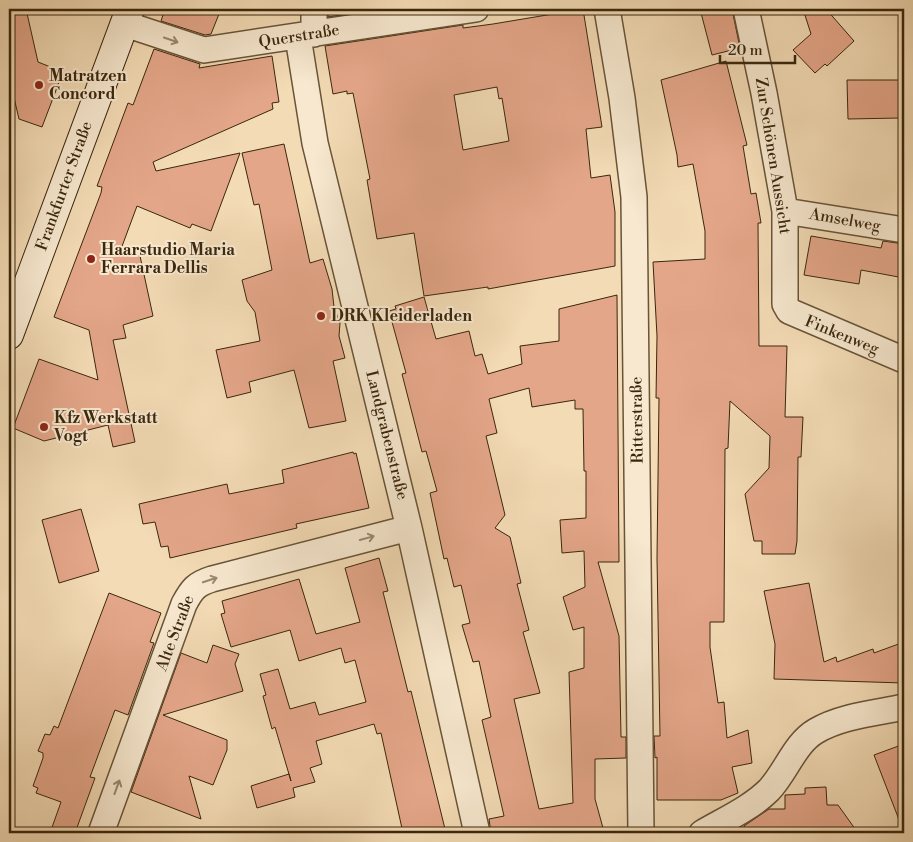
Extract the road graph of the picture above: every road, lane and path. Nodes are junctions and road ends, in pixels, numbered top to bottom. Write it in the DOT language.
graph roads {
  1 [pos="314,9"];
  2 [pos="476,9"];
  3 [pos="607,9"];
  4 [pos="746,9"];
  5 [pos="128,16"];
  6 [pos="306,36"];
  7 [pos="785,211"];
  8 [pos="904,230"];
  9 [pos="786,304"];
  10 [pos="9,335"];
  11 [pos="904,360"];
  12 [pos="409,528"];
  13 [pos="904,707"];
  14 [pos="101,833"];
  15 [pos="477,833"];
  16 [pos="642,833"];
  17 [pos="702,833"];
  1 -- 6 [label="street, Landgrabenstraße"];
  2 -- 6 [label="street, Querstraße"];
  3 -- 16 [label="street, Ritterstraße"];
  4 -- 7 [label="street, Zur Schönen Aussicht"];
  5 -- 6 [label="street, Querstraße, one-way"];
  5 -- 10 [label="main road, Frankfurter Straße"];
  6 -- 12 [label="street, Landgrabenstraße"];
  7 -- 8 [label="street, Amselweg"];
  7 -- 9 [label="street, Zur Schönen Aussicht"];
  9 -- 11 [label="street, Finkenweg"];
  14 -- 12 [label="street, Alte Straße, one-way"];
  12 -- 15 [label="street, Landgrabenstraße"];
  13 -- 17 [label="street"];
}
